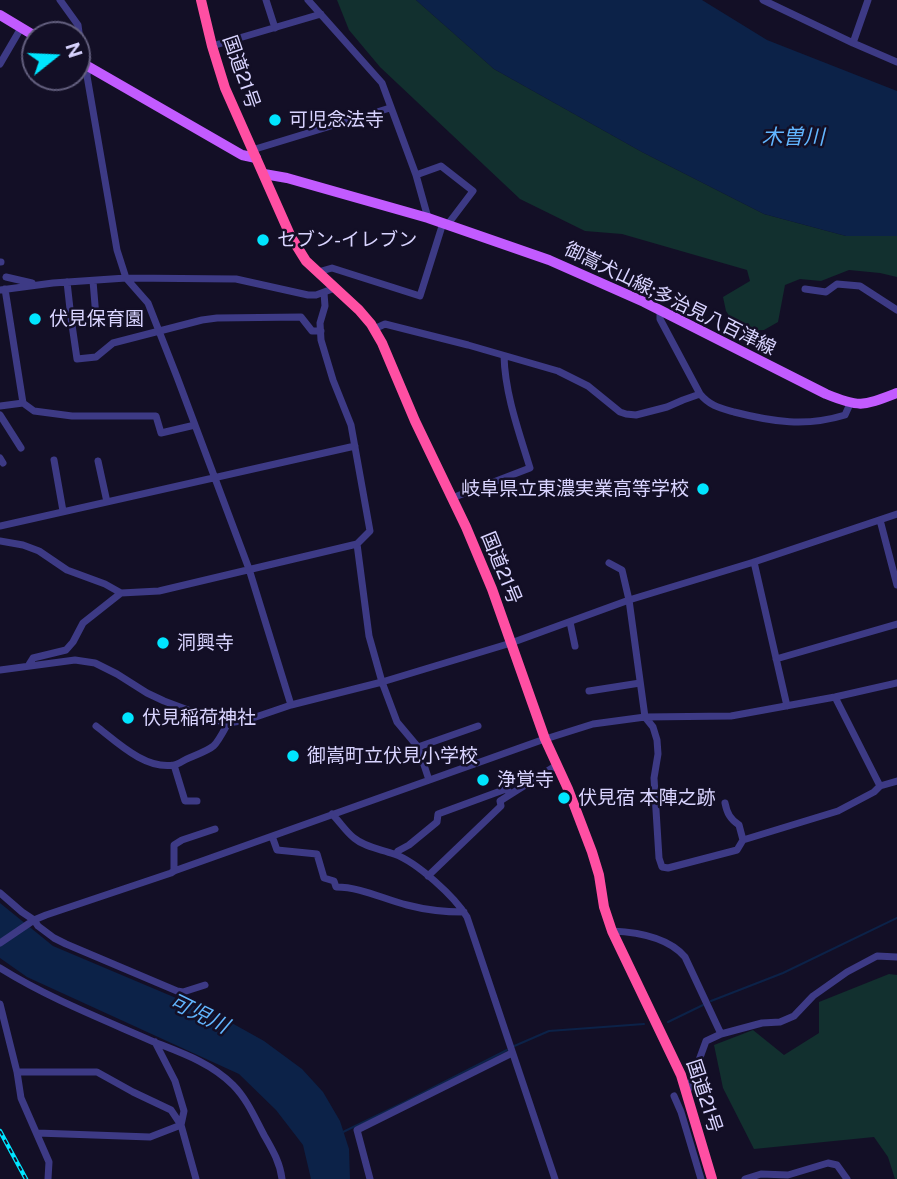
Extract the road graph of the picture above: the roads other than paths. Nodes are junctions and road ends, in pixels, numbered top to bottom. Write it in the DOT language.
graph roads {
  1 [pos="60,0"];
  2 [pos="201,0"];
  3 [pos="266,0"];
  4 [pos="308,0"];
  5 [pos="763,0"];
  6 [pos="868,0"];
  7 [pos="321,14"];
  8 [pos="0,15"];
  9 [pos="75,21"];
  10 [pos="21,28"];
  11 [pos="275,28"];
  12 [pos="853,43"];
  13 [pos="212,46"];
  14 [pos="897,62"];
  15 [pos="0,64"];
  16 [pos="91,68"];
  17 [pos="90,91"];
  18 [pos="390,108"];
  19 [pos="254,154"];
  20 [pos="264,174"];
  21 [pos="416,175"];
  22 [pos="428,218"];
  23 [pos="445,223"];
  24 [pos="318,272"];
  25 [pos="6,277"];
  26 [pos="126,278"];
  27 [pos="93,281"];
  28 [pos="67,282"];
  29 [pos="40,284"];
  30 [pos="335,288"];
  31 [pos="2,289"];
  32 [pos="804,289"];
  33 [pos="324,293"];
  34 [pos="897,310"];
  35 [pos="660,311"];
  36 [pos="71,318"];
  37 [pos="374,329"];
  38 [pos="160,331"];
  39 [pos="321,331"];
  40 [pos="504,356"];
  41 [pos="700,394"];
  42 [pos="897,394"];
  43 [pos="23,404"];
  44 [pos="850,404"];
  45 [pos="0,405"];
  46 [pos="0,415"];
  47 [pos="195,425"];
  48 [pos="355,446"];
  49 [pos="21,448"];
  50 [pos="54,460"];
  51 [pos="98,461"];
  52 [pos="215,478"];
  53 [pos="452,498"];
  54 [pos="107,502"];
  55 [pos="63,511"];
  56 [pos="897,514"];
  57 [pos="880,520"];
  58 [pos="0,526"];
  59 [pos="0,541"];
  60 [pos="357,544"];
  61 [pos="754,562"];
  62 [pos="609,563"];
  63 [pos="249,569"];
  64 [pos="897,585"];
  65 [pos="121,593"];
  66 [pos="629,600"];
  67 [pos="569,622"];
  68 [pos="897,624"];
  69 [pos="511,643"];
  70 [pos="575,646"];
  71 [pos="776,659"];
  72 [pos="28,666"];
  73 [pos="0,670"];
  74 [pos="382,682"];
  75 [pos="640,683"];
  76 [pos="897,683"];
  77 [pos="589,691"];
  78 [pos="835,697"];
  79 [pos="291,705"];
  80 [pos="787,706"];
  81 [pos="645,717"];
  82 [pos="228,723"];
  83 [pos="96,726"];
  84 [pos="478,726"];
  85 [pos="545,739"];
  86 [pos="418,747"];
  87 [pos="174,765"];
  88 [pos="557,765"];
  89 [pos="429,780"];
  90 [pos="897,781"];
  91 [pos="880,786"];
  92 [pos="510,793"];
  93 [pos="197,801"];
  94 [pos="725,803"];
  95 [pos="332,814"];
  96 [pos="215,829"];
  97 [pos="272,836"];
  98 [pos="743,840"];
  99 [pos="396,854"];
  100 [pos="174,871"];
  101 [pos="428,876"];
  102 [pos="0,893"];
  103 [pos="464,912"];
  104 [pos="34,920"];
  105 [pos="612,931"];
  106 [pos="0,943"];
  107 [pos="897,957"];
  108 [pos="0,968"];
  109 [pos="205,985"];
  110 [pos="0,1004"];
  111 [pos="722,1034"];
  112 [pos="155,1042"];
  113 [pos="512,1053"];
  114 [pos="17,1072"];
  115 [pos="687,1093"];
  116 [pos="674,1096"];
  117 [pos="181,1125"];
  118 [pos="37,1133"];
  119 [pos="48,1179"];
  120 [pos="196,1179"];
  121 [pos="282,1179"];
  122 [pos="370,1179"];
  123 [pos="555,1179"];
  124 [pos="701,1179"];
  125 [pos="712,1179"];
  126 [pos="745,1179"];
  127 [pos="847,1179"];
  1 -- 9 [label="street"];
  2 -- 13 [label="highway, 国道21号"];
  3 -- 11 [label="street"];
  4 -- 7 [label="street"];
  5 -- 12 [label="street"];
  6 -- 12 [label="street"];
  7 -- 11 [label="street"];
  7 -- 18 [label="street"];
  8 -- 10 [label="main road"];
  10 -- 15 [label="street"];
  11 -- 13 [label="street"];
  12 -- 14 [label="street"];
  13 -- 19 [label="highway, 国道21号"];
  16 -- 19 [label="main road"];
  17 -- 26 [label="street"];
  18 -- 19 [label="street"];
  18 -- 21 [label="street"];
  19 -- 20 [label="highway, 国道21号"];
  20 -- 22 [label="main road, 御嵩犬山線;多治見八百津線"];
  20 -- 24 [label="highway, 国道21号"];
  21 -- 22 [label="street"];
  21 -- 23 [label="street"];
  22 -- 23 [label="main road, 御嵩犬山線;多治見八百津線"];
  23 -- 24 [label="street"];
  23 -- 35 [label="main road, 御嵩犬山線;多治見八百津線"];
  24 -- 30 [label="highway, 国道21号"];
  25 -- 29 [label="street"];
  26 -- 27 [label="street"];
  26 -- 33 [label="street"];
  26 -- 38 [label="street"];
  27 -- 28 [label="street"];
  27 -- 36 [label="street"];
  28 -- 29 [label="street"];
  28 -- 36 [label="street"];
  29 -- 31 [label="street"];
  30 -- 33 [label="street"];
  30 -- 37 [label="highway, 国道21号"];
  31 -- 43 [label="street"];
  32 -- 34 [label="street"];
  33 -- 39 [label="street"];
  35 -- 41 [label="street"];
  35 -- 44 [label="main road, 御嵩犬山線;多治見八百津線"];
  36 -- 38 [label="street"];
  37 -- 40 [label="street"];
  37 -- 53 [label="highway, 国道21号"];
  38 -- 39 [label="street"];
  38 -- 47 [label="street"];
  39 -- 48 [label="street"];
  40 -- 41 [label="street"];
  40 -- 53 [label="street"];
  41 -- 44 [label="street"];
  42 -- 44 [label="main road"];
  43 -- 45 [label="street"];
  43 -- 47 [label="street"];
  46 -- 49 [label="street"];
  47 -- 52 [label="street"];
  48 -- 52 [label="street"];
  48 -- 60 [label="street"];
  50 -- 55 [label="street"];
  51 -- 54 [label="street"];
  52 -- 54 [label="street"];
  52 -- 63 [label="street"];
  53 -- 69 [label="highway, 国道21号"];
  54 -- 55 [label="street"];
  55 -- 58 [label="street"];
  56 -- 57 [label="street"];
  57 -- 61 [label="street"];
  57 -- 64 [label="street"];
  59 -- 65 [label="street"];
  60 -- 63 [label="street"];
  60 -- 74 [label="street"];
  61 -- 66 [label="street"];
  61 -- 71 [label="street"];
  62 -- 66 [label="street"];
  63 -- 65 [label="street"];
  63 -- 79 [label="street"];
  65 -- 72 [label="street"];
  66 -- 67 [label="street"];
  66 -- 75 [label="street"];
  67 -- 69 [label="street"];
  67 -- 70 [label="street"];
  68 -- 71 [label="street"];
  69 -- 74 [label="street"];
  69 -- 85 [label="highway, 国道21号"];
  71 -- 80 [label="street"];
  72 -- 73 [label="street"];
  72 -- 82 [label="street"];
  74 -- 79 [label="street"];
  74 -- 86 [label="street"];
  75 -- 77 [label="street"];
  75 -- 81 [label="street"];
  76 -- 78 [label="street"];
  78 -- 80 [label="street"];
  78 -- 91 [label="street"];
  79 -- 82 [label="street"];
  80 -- 81 [label="street"];
  81 -- 85 [label="street"];
  81 -- 98 [label="street"];
  82 -- 87 [label="street"];
  83 -- 87 [label="street"];
  84 -- 86 [label="street"];
  85 -- 88 [label="highway, 国道21号"];
  85 -- 89 [label="street"];
  86 -- 89 [label="street"];
  87 -- 93 [label="street"];
  88 -- 92 [label="street"];
  88 -- 105 [label="highway, 国道21号"];
  89 -- 95 [label="street"];
  90 -- 91 [label="street"];
  91 -- 98 [label="street"];
  92 -- 99 [label="street"];
  92 -- 101 [label="street"];
  94 -- 98 [label="street"];
  95 -- 97 [label="street"];
  95 -- 99 [label="street"];
  96 -- 100 [label="street"];
  97 -- 100 [label="street"];
  97 -- 103 [label="street"];
  99 -- 101 [label="street"];
  100 -- 104 [label="street"];
  101 -- 103 [label="street"];
  102 -- 104 [label="street"];
  103 -- 113 [label="street"];
  104 -- 106 [label="street"];
  104 -- 109 [label="street"];
  105 -- 111 [label="street"];
  105 -- 115 [label="highway, 国道21号"];
  107 -- 111 [label="street"];
  108 -- 112 [label="street"];
  110 -- 114 [label="street"];
  111 -- 115 [label="street"];
  112 -- 117 [label="street"];
  112 -- 121 [label="street"];
  113 -- 122 [label="street"];
  113 -- 123 [label="street"];
  114 -- 117 [label="street"];
  114 -- 118 [label="street"];
  115 -- 125 [label="highway, 国道21号"];
  116 -- 124 [label="street"];
  117 -- 118 [label="street"];
  117 -- 120 [label="street"];
  118 -- 119 [label="street"];
  126 -- 127 [label="street"];
}
